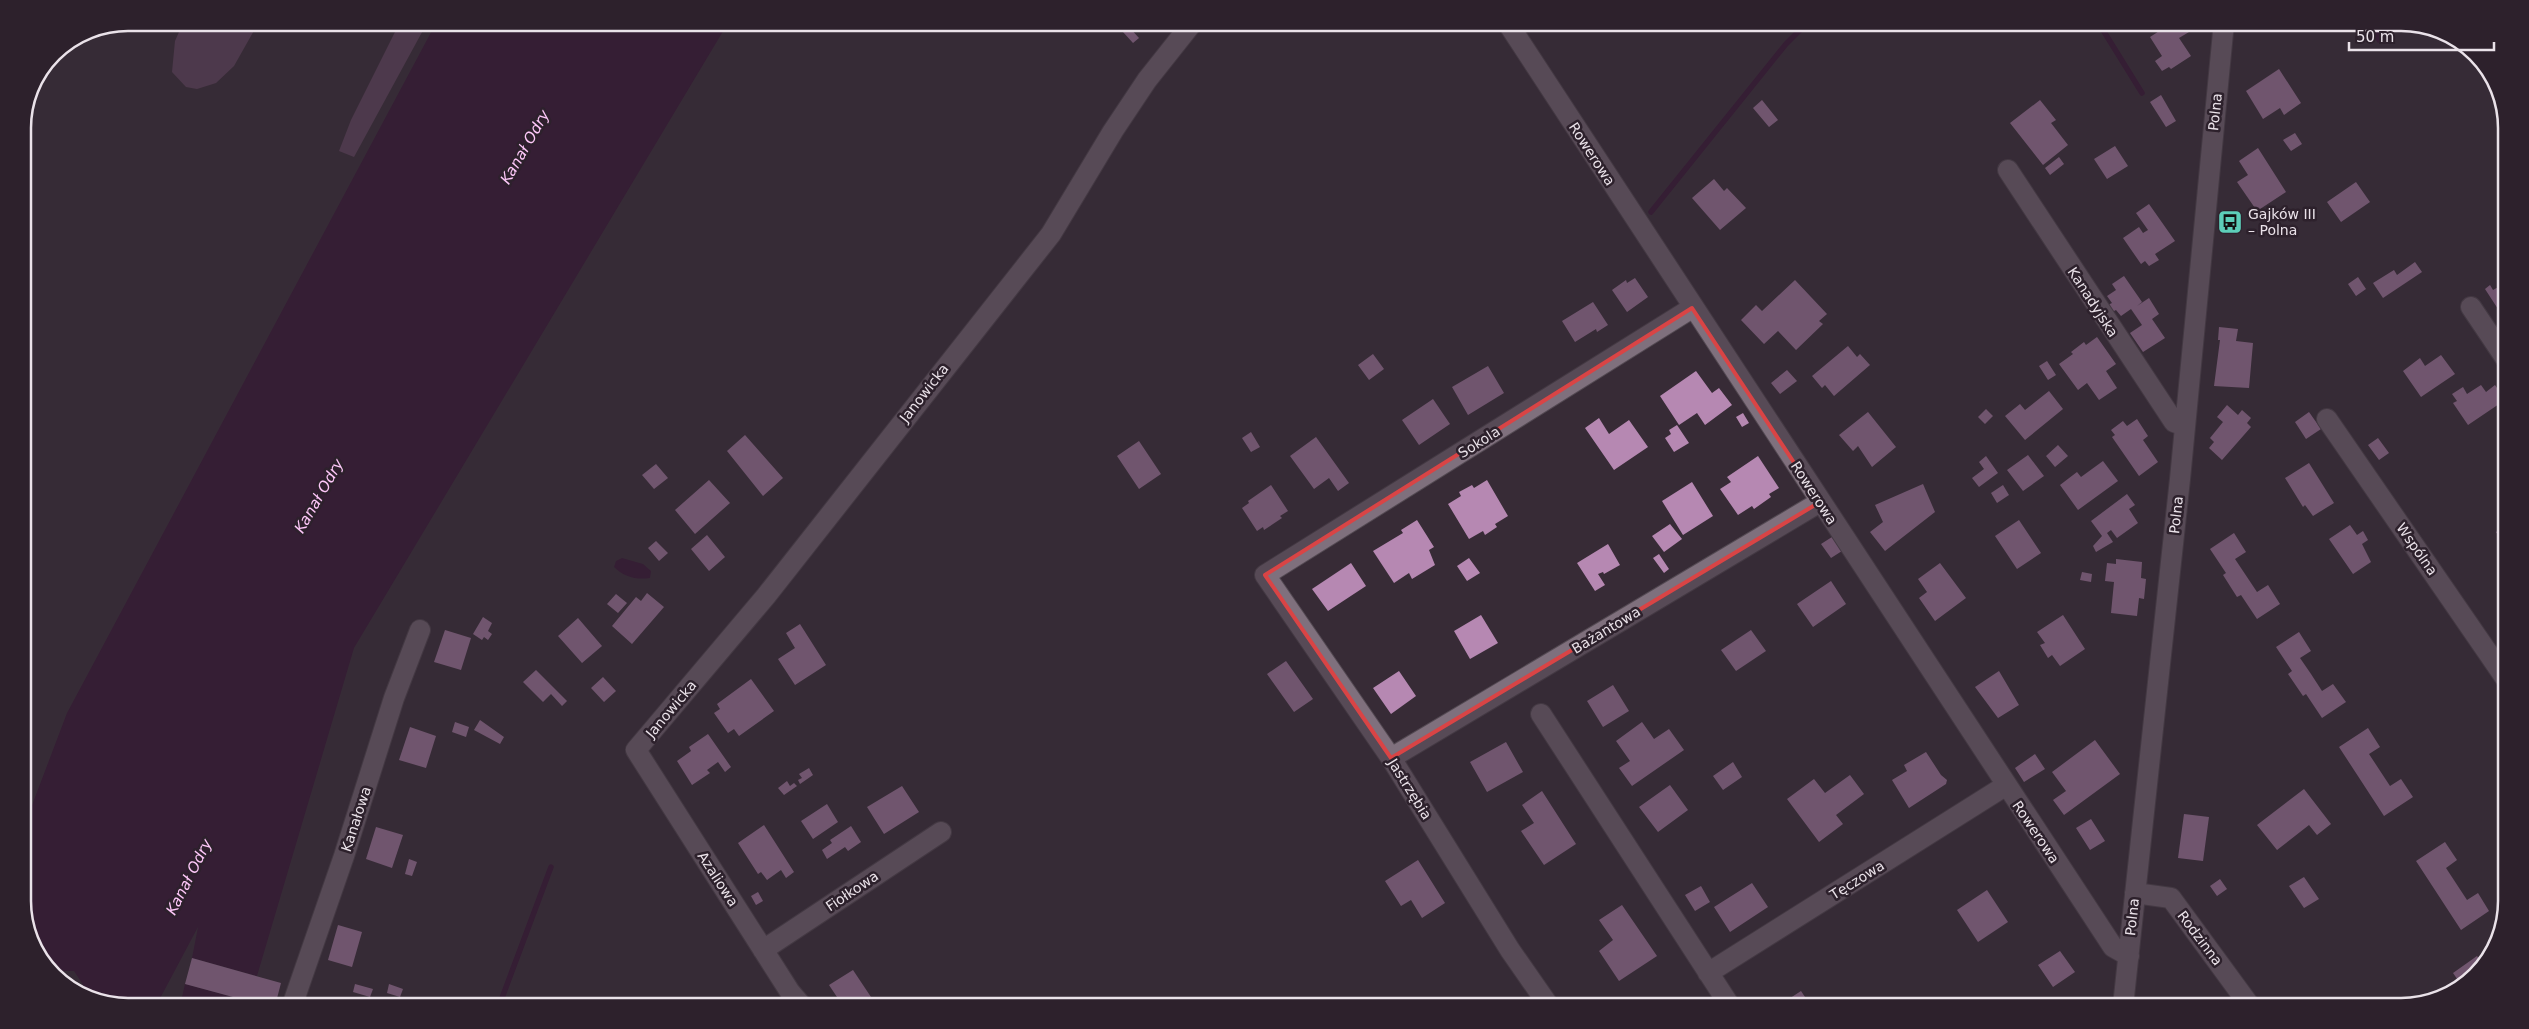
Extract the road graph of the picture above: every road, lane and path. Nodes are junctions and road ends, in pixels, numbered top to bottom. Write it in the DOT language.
graph roads {
  1 [pos="1186,31"];
  2 [pos="1513,31"];
  3 [pos="2223,31"];
  4 [pos="2008,170"];
  5 [pos="2471,307"];
  6 [pos="1692,308"];
  7 [pos="2498,347"];
  8 [pos="2327,419"];
  9 [pos="2185,426"];
  10 [pos="1820,502"];
  11 [pos="1265,576"];
  12 [pos="420,630"];
  13 [pos="2498,667"];
  14 [pos="1542,714"];
  15 [pos="636,750"];
  16 [pos="1391,758"];
  17 [pos="2005,786"];
  18 [pos="941,832"];
  19 [pos="2135,893"];
  20 [pos="763,950"];
  21 [pos="2128,956"];
  22 [pos="1708,973"];
  23 [pos="295,998"];
  24 [pos="796,998"];
  25 [pos="1543,998"];
  26 [pos="1725,998"];
  27 [pos="2124,998"];
  28 [pos="2244,998"];
  1 -- 15 [label="street, Janowicka"];
  2 -- 6 [label="street, Rowerowa"];
  3 -- 9 [label="street, Polna"];
  4 -- 9 [label="street, Kanadyjska"];
  5 -- 7 [label="street"];
  6 -- 10 [label="street, Rowerowa"];
  6 -- 11 [label="street, Sokola"];
  8 -- 13 [label="street, Wspólna"];
  9 -- 19 [label="street, Polna"];
  10 -- 16 [label="street, Bażantowa"];
  10 -- 17 [label="street, Rowerowa"];
  11 -- 16 [label="street, Jastrzębia"];
  12 -- 23 [label="street, Kanałowa"];
  14 -- 22 [label="street"];
  15 -- 20 [label="street, Azaliowa"];
  16 -- 25 [label="street, Jastrzębia"];
  17 -- 21 [label="street, Rowerowa"];
  17 -- 22 [label="street, Tęczowa"];
  18 -- 20 [label="street, Fiołkowa"];
  19 -- 21 [label="street, Polna"];
  19 -- 28 [label="street, Rodzinna"];
  20 -- 24 [label="street, Azaliowa"];
  21 -- 27 [label="street, Polna"];
  22 -- 26 [label="street"];
}
